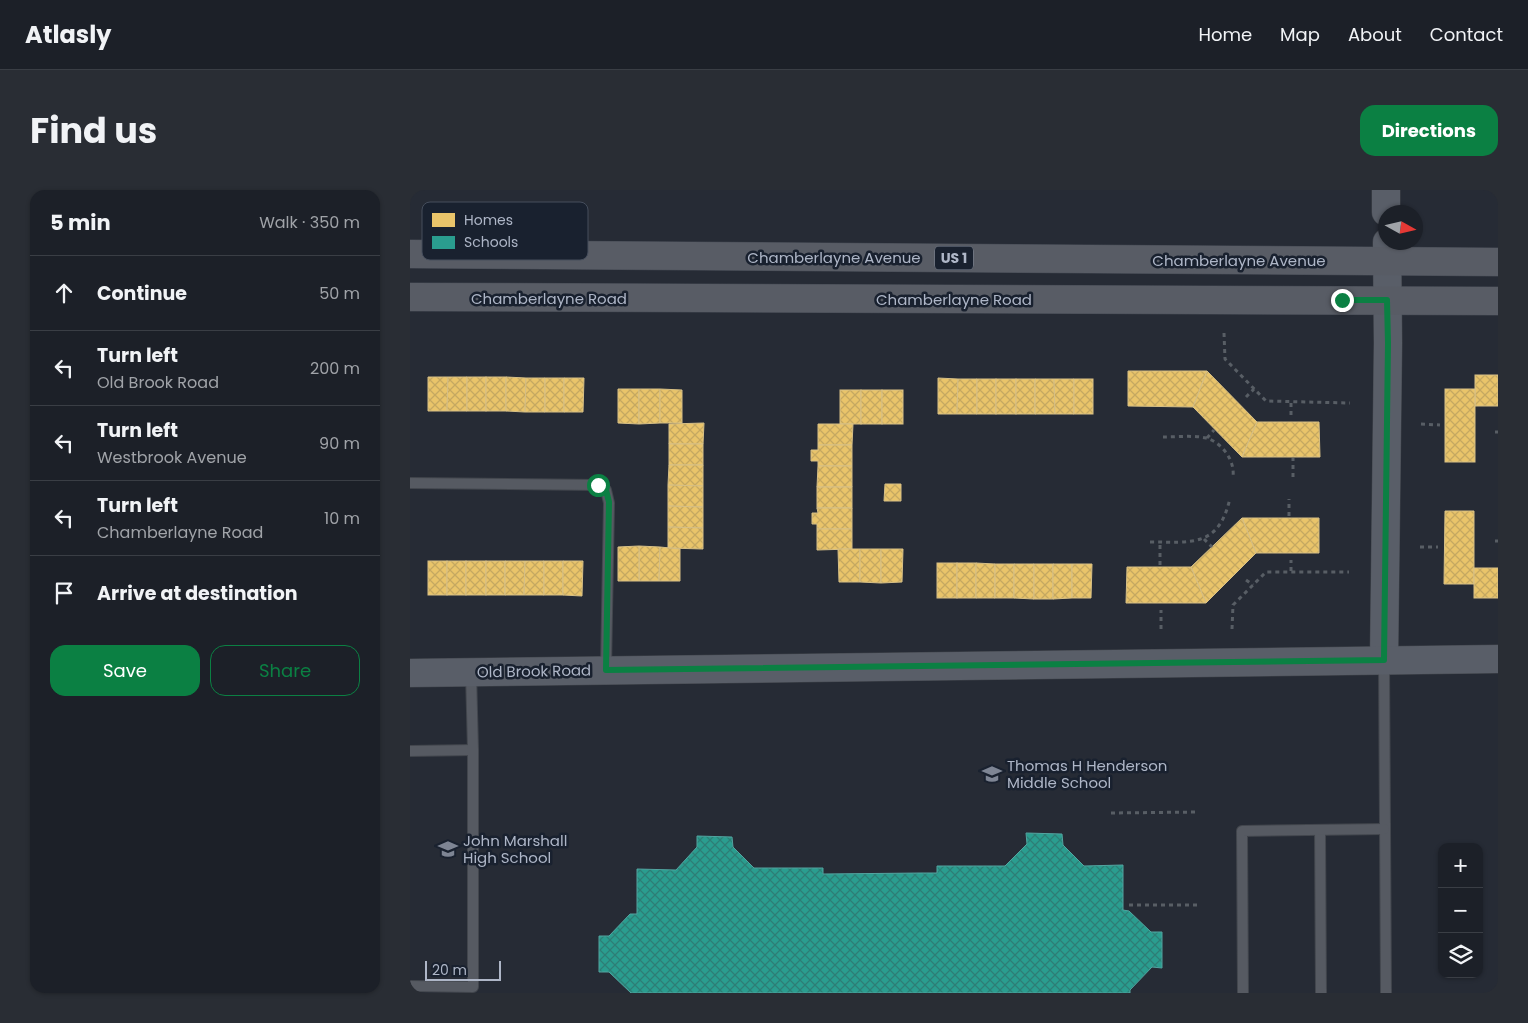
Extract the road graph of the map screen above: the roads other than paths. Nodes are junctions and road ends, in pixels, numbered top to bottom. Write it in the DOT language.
graph roads {
  1 [pos="1386,190"];
  2 [pos="1386,205"];
  3 [pos="1387,252"];
  4 [pos="588,254"];
  5 [pos="1498,262"];
  6 [pos="410,297"];
  7 [pos="1387,300"];
  8 [pos="1498,301"];
  9 [pos="410,483"];
  10 [pos="1498,659"];
  11 [pos="1384,660"];
  12 [pos="606,670"];
  13 [pos="471,672"];
  14 [pos="410,673"];
  15 [pos="410,750"];
  16 [pos="473,750"];
  17 [pos="1384,829"];
  18 [pos="1320,830"];
  19 [pos="410,986"];
  20 [pos="473,990"];
  21 [pos="1243,993"];
  22 [pos="1321,993"];
  23 [pos="1386,993"];
  1 -- 2 [label="street"];
  3 -- 4 [label="main road, Chamberlayne Avenue / US 1"];
  3 -- 5 [label="main road, Chamberlayne Avenue / US 1"];
  3 -- 7 [label="street"];
  6 -- 7 [label="main road, Chamberlayne Road"];
  7 -- 8 [label="main road, Chamberlayne Road"];
  7 -- 11 [label="street"];
  9 -- 12 [label="lane"];
  10 -- 11 [label="street, Old Brook Road"];
  11 -- 12 [label="street, Old Brook Road"];
  11 -- 17 [label="lane"];
  12 -- 13 [label="street, Old Brook Road"];
  13 -- 14 [label="street, Old Brook Road"];
  13 -- 16 [label="lane"];
  15 -- 16 [label="lane"];
  16 -- 20 [label="lane"];
  17 -- 18 [label="lane"];
  17 -- 23 [label="lane"];
  18 -- 21 [label="lane"];
  18 -- 22 [label="lane"];
  19 -- 20 [label="lane"];
}
